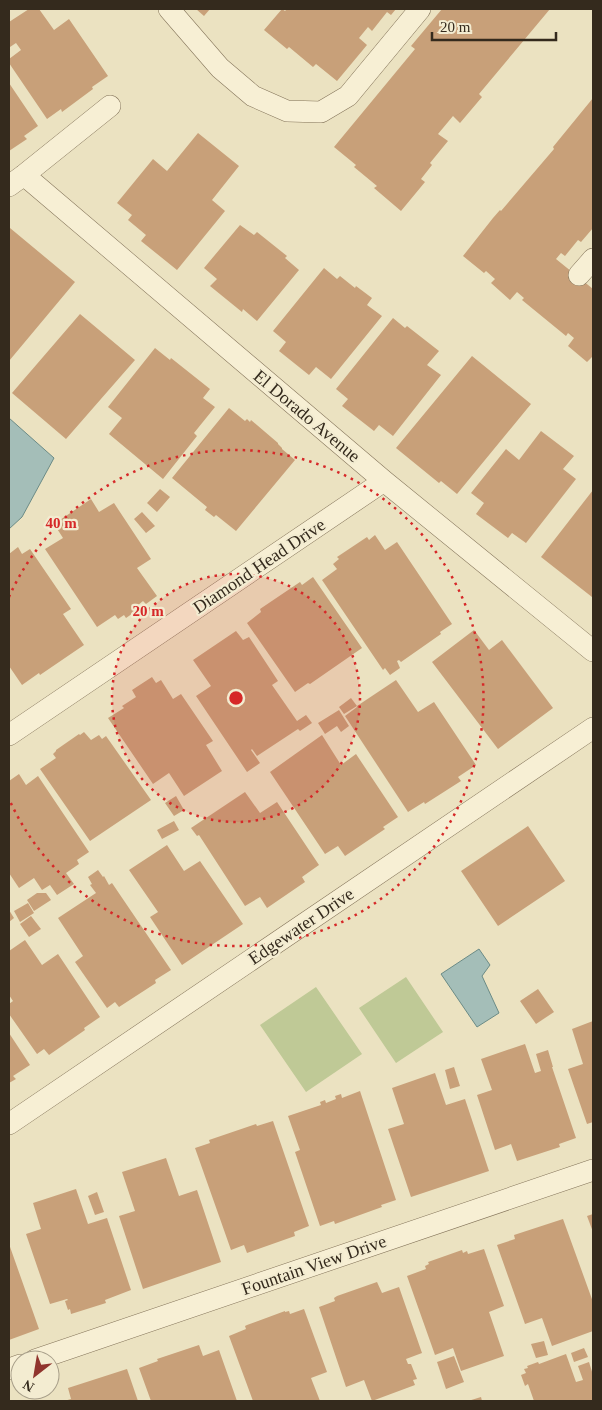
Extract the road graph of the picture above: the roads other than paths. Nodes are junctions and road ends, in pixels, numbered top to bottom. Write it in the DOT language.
graph roads {
  1 [pos="169,9"];
  2 [pos="420,9"];
  3 [pos="110,106"];
  4 [pos="17,181"];
  5 [pos="593,259"];
  6 [pos="579,275"];
  7 [pos="384,481"];
  8 [pos="593,652"];
  9 [pos="593,728"];
  10 [pos="9,735"];
  11 [pos="9,1124"];
  12 [pos="593,1170"];
  13 [pos="60,1351"];
  1 -- 2 [label="lane"];
  3 -- 4 [label="lane"];
  4 -- 7 [label="lane, El Dorado Avenue"];
  5 -- 6 [label="lane"];
  7 -- 8 [label="lane, El Dorado Avenue"];
  7 -- 10 [label="lane, Diamond Head Drive"];
  9 -- 11 [label="lane, Edgewater Drive"];
  12 -- 13 [label="lane, Fountain View Drive"];
}
